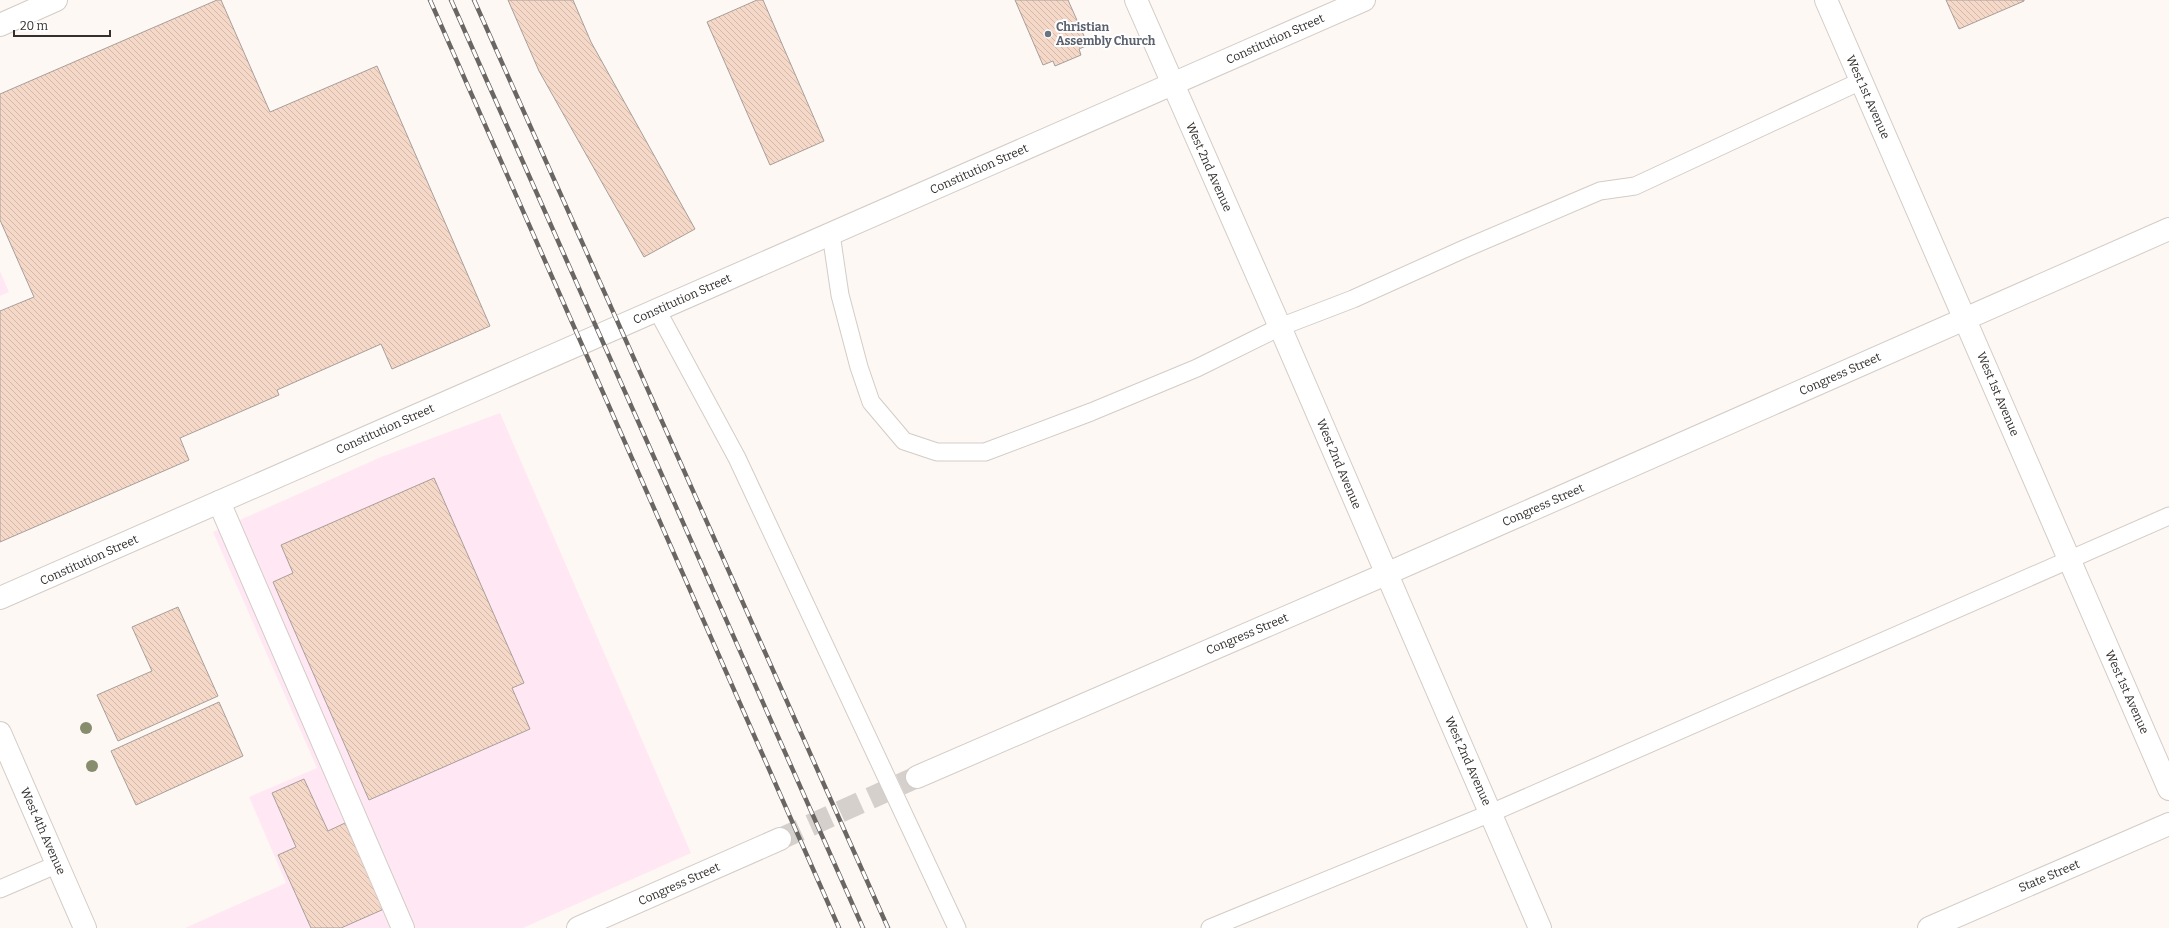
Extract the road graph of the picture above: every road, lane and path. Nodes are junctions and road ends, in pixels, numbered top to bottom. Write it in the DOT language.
graph roads {
  1 [pos="56,0"];
  2 [pos="1136,0"];
  3 [pos="1364,0"];
  4 [pos="1826,0"];
  5 [pos="0,25"];
  6 [pos="1861,81"];
  7 [pos="1173,84"];
  8 [pos="2169,229"];
  9 [pos="831,234"];
  10 [pos="657,310"];
  11 [pos="1966,320"];
  12 [pos="1280,327"];
  13 [pos="219,502"];
  14 [pos="2169,516"];
  15 [pos="2069,560"];
  16 [pos="1386,574"];
  17 [pos="0,598"];
  18 [pos="0,733"];
  19 [pos="917,777"];
  20 [pos="2169,789"];
  21 [pos="1491,813"];
  22 [pos="2169,824"];
  23 [pos="780,839"];
  24 [pos="58,864"];
  25 [pos="0,889"];
  26 [pos="85,928"];
  27 [pos="403,928"];
  28 [pos="578,928"];
  29 [pos="957,928"];
  30 [pos="1210,928"];
  31 [pos="1540,928"];
  32 [pos="1929,928"];
  1 -- 5 [label="street"];
  2 -- 7 [label="street, West 2nd Avenue"];
  3 -- 7 [label="street, Constitution Street"];
  4 -- 6 [label="street, West 1st Avenue"];
  6 -- 11 [label="street, West 1st Avenue"];
  6 -- 12 [label="lane"];
  7 -- 9 [label="street, Constitution Street"];
  7 -- 12 [label="street, West 2nd Avenue"];
  8 -- 11 [label="street, Congress Street"];
  9 -- 10 [label="street, Constitution Street"];
  9 -- 12 [label="lane"];
  10 -- 13 [label="street, Constitution Street"];
  10 -- 29 [label="lane"];
  11 -- 15 [label="street, West 1st Avenue"];
  11 -- 16 [label="street, Congress Street"];
  12 -- 16 [label="street, West 2nd Avenue"];
  13 -- 17 [label="street, Constitution Street"];
  13 -- 27 [label="street"];
  14 -- 15 [label="lane"];
  15 -- 20 [label="street, West 1st Avenue"];
  15 -- 21 [label="lane"];
  16 -- 19 [label="street, Congress Street"];
  16 -- 21 [label="street, West 2nd Avenue"];
  18 -- 24 [label="street, West 4th Avenue"];
  21 -- 30 [label="lane"];
  21 -- 31 [label="street, West 2nd Avenue"];
  22 -- 32 [label="street, State Street"];
  23 -- 28 [label="street, Congress Street"];
  24 -- 25 [label="lane"];
  24 -- 26 [label="street, West 4th Avenue"];
}
